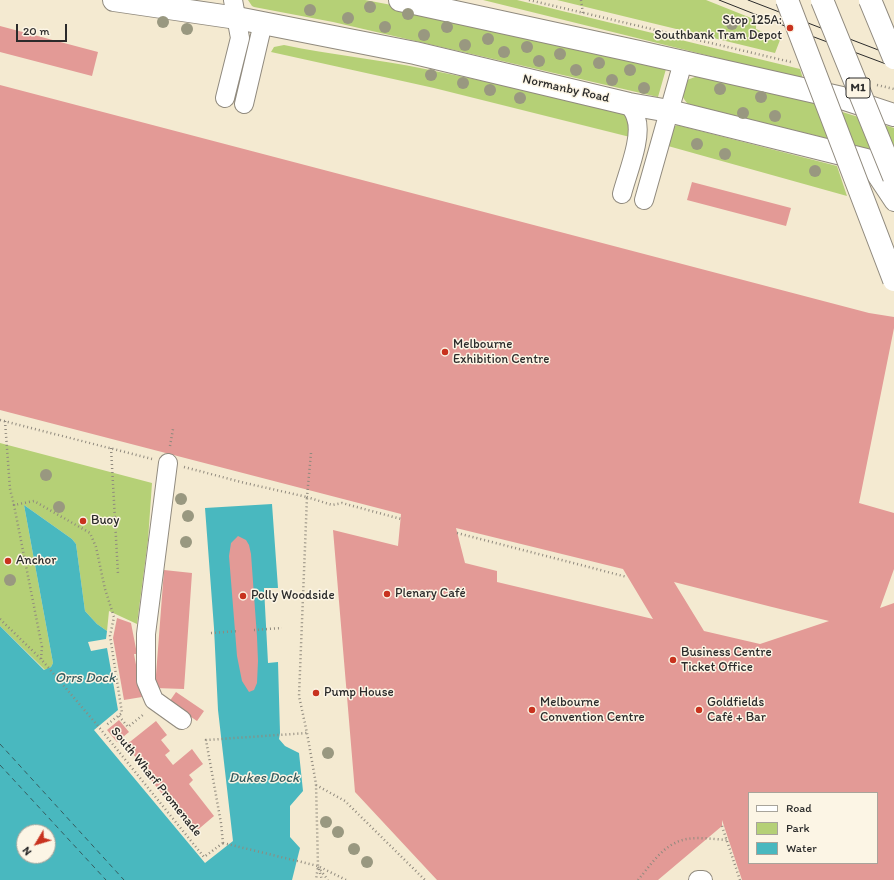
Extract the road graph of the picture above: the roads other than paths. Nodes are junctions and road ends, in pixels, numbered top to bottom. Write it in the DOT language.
graph roads {
  1 [pos="114,0"];
  2 [pos="400,0"];
  3 [pos="787,0"];
  4 [pos="822,0"];
  5 [pos="870,0"];
  6 [pos="235,9"];
  7 [pos="263,23"];
  8 [pos="894,58"];
  9 [pos="683,62"];
  10 [pos="226,98"];
  11 [pos="244,104"];
  12 [pos="629,104"];
  13 [pos="669,111"];
  14 [pos="894,115"];
  15 [pos="866,160"];
  16 [pos="894,169"];
  17 [pos="894,177"];
  18 [pos="622,194"];
  19 [pos="644,200"];
  20 [pos="894,202"];
  21 [pos="894,280"];
  22 [pos="168,463"];
  23 [pos="182,720"];
  24 [pos="698,880"];
  25 [pos="703,880"];
  1 -- 6 [label="main road, Normanby Road"];
  2 -- 9 [label="main road"];
  3 -- 21 [label="main road, bridge"];
  4 -- 17 [label="main road, M1, bridge"];
  5 -- 8 [label="main road, bridge"];
  6 -- 7 [label="main road, Normanby Road"];
  6 -- 10 [label="street"];
  7 -- 11 [label="street"];
  7 -- 12 [label="main road, Normanby Road"];
  9 -- 13 [label="street"];
  9 -- 14 [label="main road"];
  12 -- 13 [label="main road, Normanby Road"];
  12 -- 18 [label="street"];
  13 -- 15 [label="main road, Normanby Road"];
  13 -- 19 [label="street"];
  15 -- 16 [label="main road, Normanby Road"];
  15 -- 20 [label="street"];
  22 -- 23 [label="street"];
  24 -- 25 [label="street"];
}
